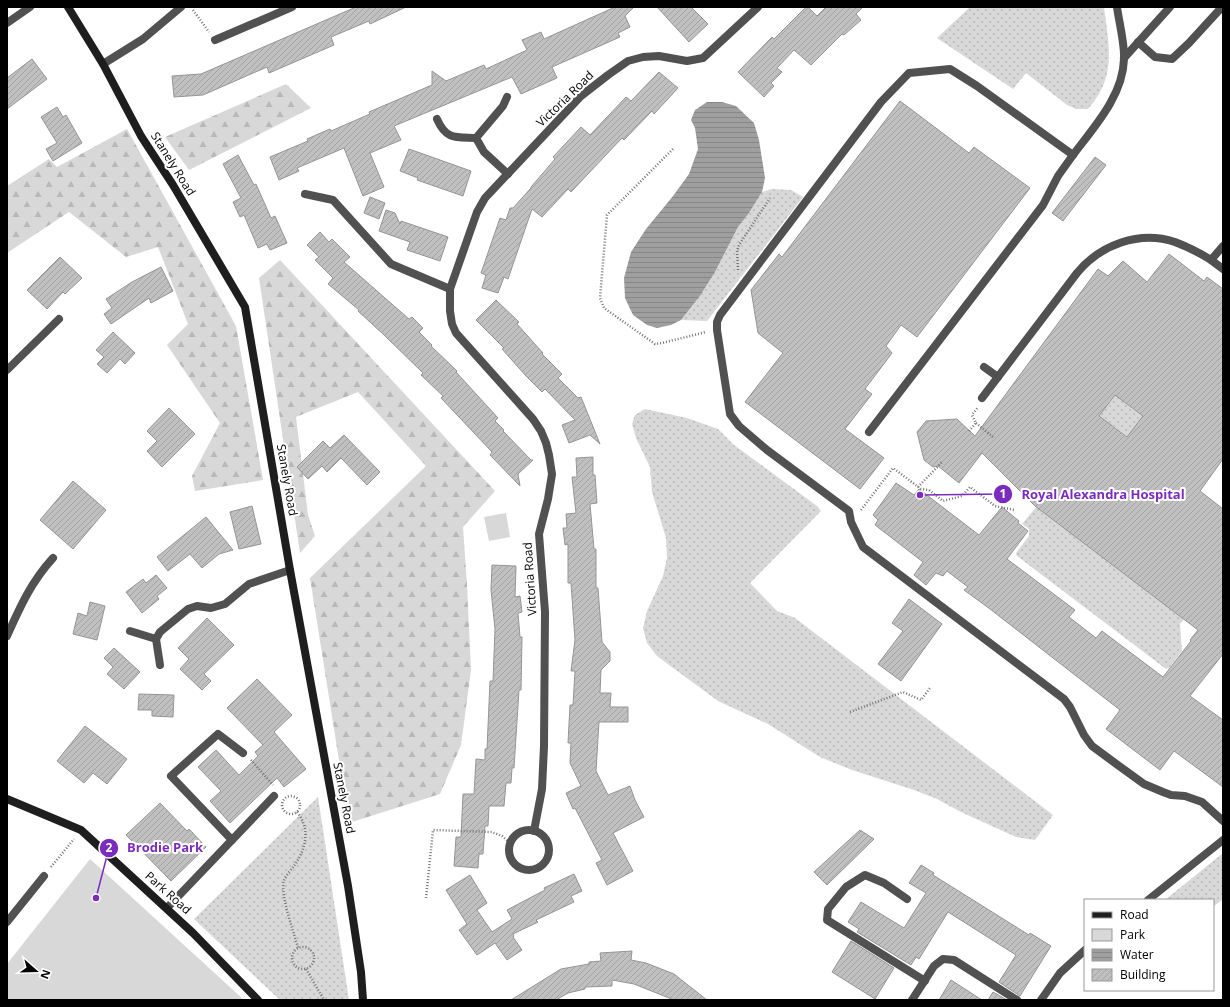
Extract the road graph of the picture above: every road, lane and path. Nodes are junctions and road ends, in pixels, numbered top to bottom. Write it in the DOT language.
graph roads {
  1 [pos="30,7"];
  2 [pos="68,7"];
  3 [pos="181,7"];
  4 [pos="191,7"];
  5 [pos="292,7"];
  6 [pos="758,7"];
  7 [pos="1117,7"];
  8 [pos="1170,7"];
  9 [pos="1222,7"];
  10 [pos="7,23"];
  11 [pos="215,40"];
  12 [pos="1138,42"];
  13 [pos="1124,58"];
  14 [pos="103,64"];
  15 [pos="507,97"];
  16 [pos="437,119"];
  17 [pos="476,138"];
  18 [pos="673,149"];
  19 [pos="1073,155"];
  20 [pos="508,174"];
  21 [pos="305,194"];
  22 [pos="770,198"];
  23 [pos="1223,246"];
  24 [pos="1211,260"];
  25 [pos="1223,269"];
  26 [pos="737,273"];
  27 [pos="450,289"];
  28 [pos="59,319"];
  29 [pos="706,325"];
  30 [pos="717,330"];
  31 [pos="706,332"];
  32 [pos="984,367"];
  33 [pos="7,370"];
  34 [pos="998,377"];
  35 [pos="982,398"];
  36 [pos="976,423"];
  37 [pos="969,431"];
  38 [pos="869,432"];
  39 [pos="993,437"];
  40 [pos="942,462"];
  41 [pos="918,487"];
  42 [pos="1014,510"];
  43 [pos="851,522"];
  44 [pos="53,558"];
  45 [pos="290,570"];
  46 [pos="130,631"];
  47 [pos="7,636"];
  48 [pos="156,639"];
  49 [pos="160,665"];
  50 [pos="930,688"];
  51 [pos="850,712"];
  52 [pos="244,753"];
  53 [pos="274,796"];
  54 [pos="7,799"];
  55 [pos="297,812"];
  56 [pos="1223,821"];
  57 [pos="81,830"];
  58 [pos="534,831"];
  59 [pos="232,840"];
  60 [pos="1223,840"];
  61 [pos="510,843"];
  62 [pos="44,876"];
  63 [pos="426,898"];
  64 [pos="907,899"];
  65 [pos="1149,899"];
  66 [pos="167,908"];
  67 [pos="7,922"];
  68 [pos="298,948"];
  69 [pos="1084,951"];
  70 [pos="306,969"];
  71 [pos="925,981"];
  72 [pos="258,1000"];
  73 [pos="324,1000"];
  74 [pos="363,1000"];
  75 [pos="912,1000"];
  76 [pos="1017,1000"];
  77 [pos="1041,1000"];
  1 -- 10 [label="street"];
  2 -- 14 [label="street, Stanely Road"];
  3 -- 14 [label="street"];
  4 -- 11 [label="path"];
  5 -- 11 [label="street"];
  6 -- 20 [label="street, Victoria Road"];
  7 -- 13 [label="street"];
  8 -- 12 [label="street"];
  9 -- 12 [label="street"];
  12 -- 13 [label="street"];
  13 -- 19 [label="street"];
  14 -- 45 [label="street, Stanely Road"];
  15 -- 17 [label="street"];
  16 -- 17 [label="street"];
  17 -- 20 [label="street"];
  18 -- 31 [label="path"];
  19 -- 30 [label="street"];
  19 -- 38 [label="street"];
  20 -- 27 [label="street, Victoria Road"];
  21 -- 27 [label="street"];
  22 -- 26 [label="path"];
  23 -- 24 [label="street"];
  24 -- 25 [label="street"];
  24 -- 34 [label="street"];
  27 -- 58 [label="street, Victoria Road"];
  28 -- 33 [label="street"];
  29 -- 31 [label="path"];
  30 -- 31 [label="path"];
  30 -- 43 [label="street"];
  32 -- 34 [label="street"];
  34 -- 35 [label="street"];
  35 -- 36 [label="path"];
  36 -- 37 [label="path"];
  36 -- 39 [label="path"];
  40 -- 41 [label="path"];
  41 -- 42 [label="path"];
  41 -- 43 [label="path"];
  43 -- 56 [label="street"];
  44 -- 47 [label="street"];
  45 -- 48 [label="street"];
  45 -- 74 [label="street, Stanely Road"];
  46 -- 48 [label="street"];
  48 -- 49 [label="street"];
  50 -- 51 [label="path"];
  52 -- 53 [label="path"];
  52 -- 59 [label="street"];
  53 -- 59 [label="street"];
  54 -- 57 [label="street, Park Road"];
  55 -- 55 [label="path"];
  55 -- 68 [label="path"];
  57 -- 62 [label="path"];
  57 -- 66 [label="street, Park Road"];
  58 -- 61 [label="street"];
  58 -- 61 [label="street"];
  59 -- 66 [label="street"];
  60 -- 65 [label="street"];
  61 -- 63 [label="path"];
  62 -- 67 [label="street"];
  64 -- 71 [label="street"];
  66 -- 72 [label="street, Park Road"];
  68 -- 70 [label="path"];
  68 -- 70 [label="path"];
  69 -- 77 [label="street"];
  70 -- 73 [label="path"];
  71 -- 75 [label="street"];
  71 -- 76 [label="street"];
}
